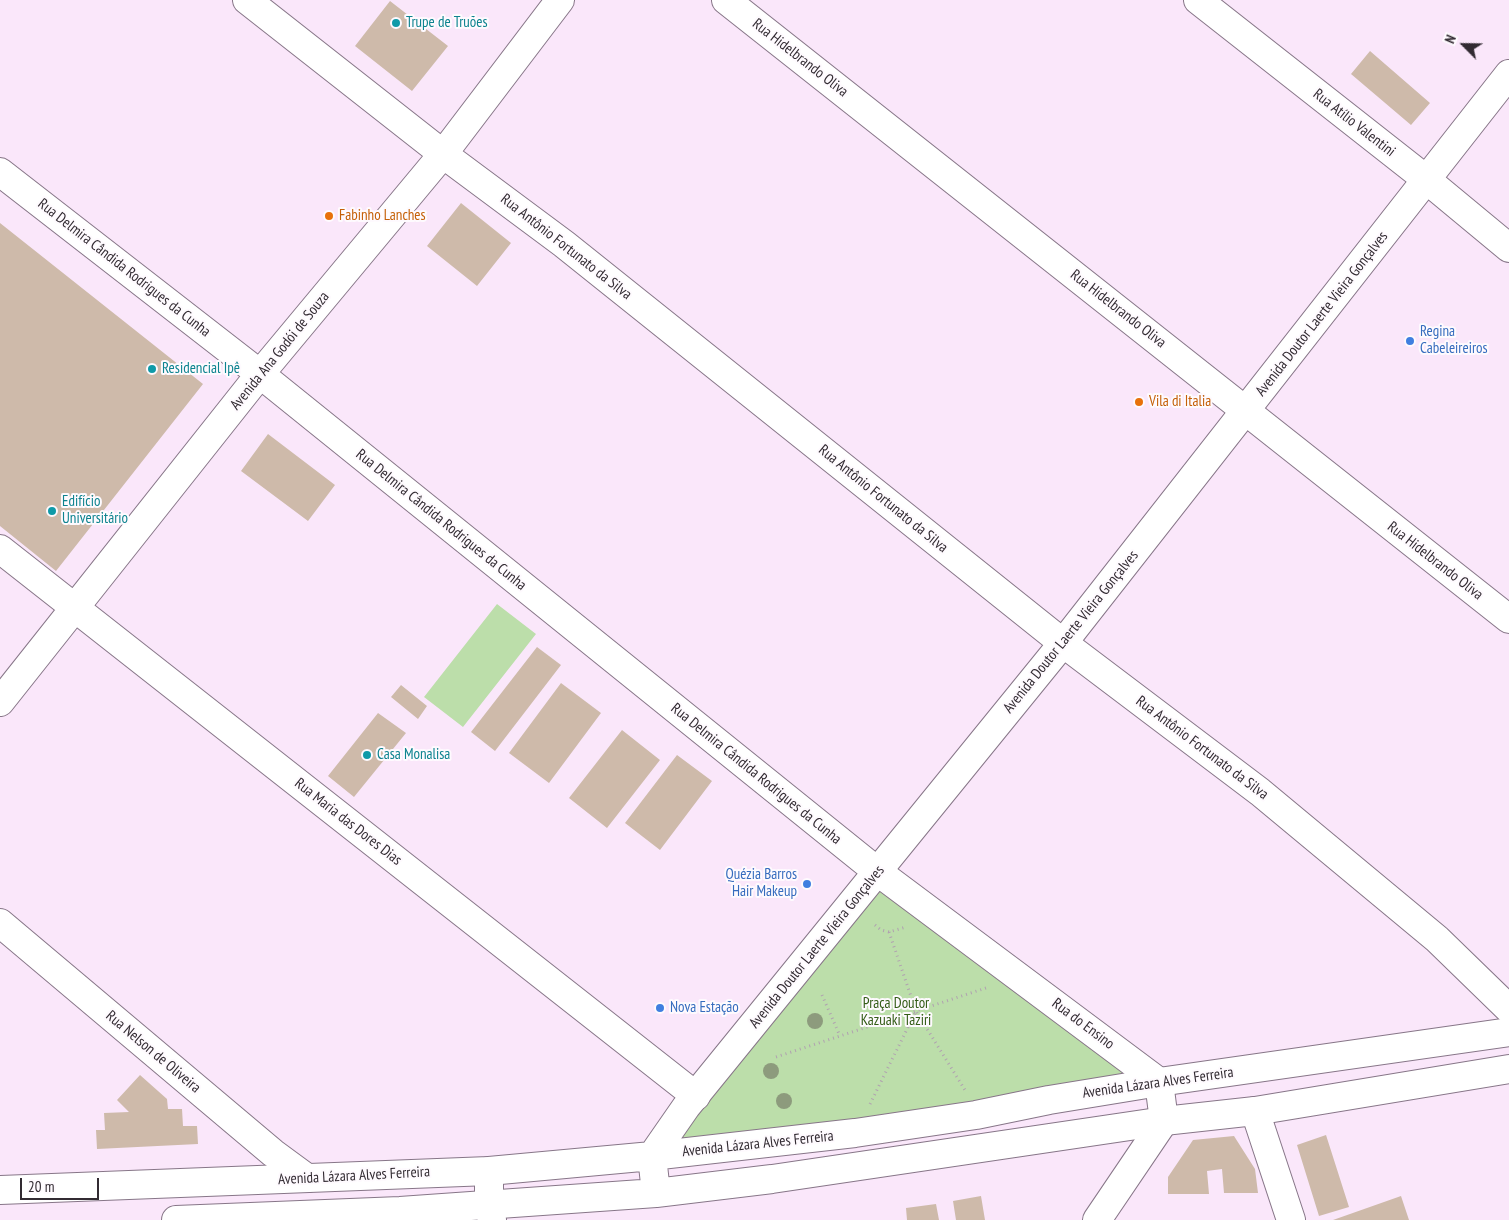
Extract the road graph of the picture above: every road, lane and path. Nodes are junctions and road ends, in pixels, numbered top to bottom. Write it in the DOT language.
graph roads {
  1 [pos="247,0"];
  2 [pos="560,0"];
  3 [pos="726,0"];
  4 [pos="1198,0"];
  5 [pos="1509,74"];
  6 [pos="443,154"];
  7 [pos="0,172"];
  8 [pos="1427,180"];
  9 [pos="1509,248"];
  10 [pos="260,374"];
  11 [pos="1246,410"];
  12 [pos="0,549"];
  13 [pos="74,608"];
  14 [pos="1509,619"];
  15 [pos="1063,643"];
  16 [pos="0,702"];
  17 [pos="878,872"];
  18 [pos="0,923"];
  19 [pos="913,924"];
  20 [pos="875,925"];
  21 [pos="889,932"];
  22 [pos="1019,976"];
  23 [pos="822,995"];
  24 [pos="1509,1009"];
  25 [pos="916,1011"];
  26 [pos="1509,1032"];
  27 [pos="840,1036"];
  28 [pos="776,1057"];
  29 [pos="1509,1069"];
  30 [pos="1160,1082"];
  31 [pos="696,1096"];
  32 [pos="1255,1111"];
  33 [pos="976,1116"];
  34 [pos="1164,1121"];
  35 [pos="855,1134"];
  36 [pos="652,1156"];
  37 [pos="489,1171"];
  38 [pos="308,1178"];
  39 [pos="0,1190"];
  40 [pos="656,1193"];
  41 [pos="491,1213"];
  42 [pos="176,1220"];
  43 [pos="1097,1220"];
  44 [pos="1291,1220"];
  1 -- 6 [label="street, Rua Antônio Fortunato da Silva"];
  2 -- 6 [label="street, Avenida Ana Godói de Souza"];
  3 -- 11 [label="street, Rua Hidelbrando Oliva"];
  4 -- 8 [label="street, Rua Atílio Valentini"];
  5 -- 8 [label="street, Avenida Doutor Laerte Vieira Gonçalves"];
  6 -- 10 [label="street, Avenida Ana Godói de Souza"];
  6 -- 15 [label="street, Rua Antônio Fortunato da Silva"];
  7 -- 10 [label="street, Rua Delmira Cândida Rodrigues da Cunha"];
  8 -- 9 [label="street, Rua Atílio Valentini"];
  8 -- 11 [label="street, Avenida Doutor Laerte Vieira Gonçalves"];
  10 -- 13 [label="street, Avenida Ana Godói de Souza"];
  10 -- 17 [label="street, Rua Delmira Cândida Rodrigues da Cunha"];
  11 -- 14 [label="street, Rua Hidelbrando Oliva"];
  11 -- 15 [label="street, Avenida Doutor Laerte Vieira Gonçalves"];
  12 -- 13 [label="street, Rua Maria das Dores Dias"];
  13 -- 16 [label="street, Avenida Ana Godói de Souza"];
  13 -- 31 [label="street, Rua Maria das Dores Dias"];
  15 -- 17 [label="street, Avenida Doutor Laerte Vieira Gonçalves"];
  15 -- 24 [label="street, Rua Antônio Fortunato da Silva"];
  17 -- 22 [label="street, Rua do Ensino"];
  17 -- 31 [label="street, Avenida Doutor Laerte Vieira Gonçalves"];
  18 -- 38 [label="street, Rua Nelson de Oliveira"];
  19 -- 21 [label="path"];
  20 -- 21 [label="path"];
  21 -- 25 [label="path"];
  22 -- 25 [label="path"];
  22 -- 30 [label="street, Rua do Ensino"];
  23 -- 27 [label="path"];
  25 -- 27 [label="path"];
  25 -- 33 [label="path"];
  25 -- 35 [label="path"];
  26 -- 30 [label="street, Avenida Lázara Alves Ferreira"];
  27 -- 28 [label="path"];
  29 -- 32 [label="street"];
  30 -- 33 [label="street, Avenida Lázara Alves Ferreira"];
  30 -- 34 [label="street"];
  31 -- 36 [label="street, Avenida Doutor Laerte Vieira Gonçalves"];
  32 -- 34 [label="street"];
  32 -- 44 [label="street"];
  33 -- 35 [label="street, Avenida Lázara Alves Ferreira"];
  34 -- 40 [label="street"];
  34 -- 43 [label="street"];
  35 -- 36 [label="street, Avenida Lázara Alves Ferreira"];
  36 -- 37 [label="street, Avenida Lázara Alves Ferreira"];
  36 -- 40 [label="street"];
  37 -- 38 [label="street, Avenida Lázara Alves Ferreira"];
  37 -- 41 [label="street"];
  38 -- 39 [label="street, Avenida Lázara Alves Ferreira"];
  40 -- 41 [label="street"];
  41 -- 42 [label="street"];
}
